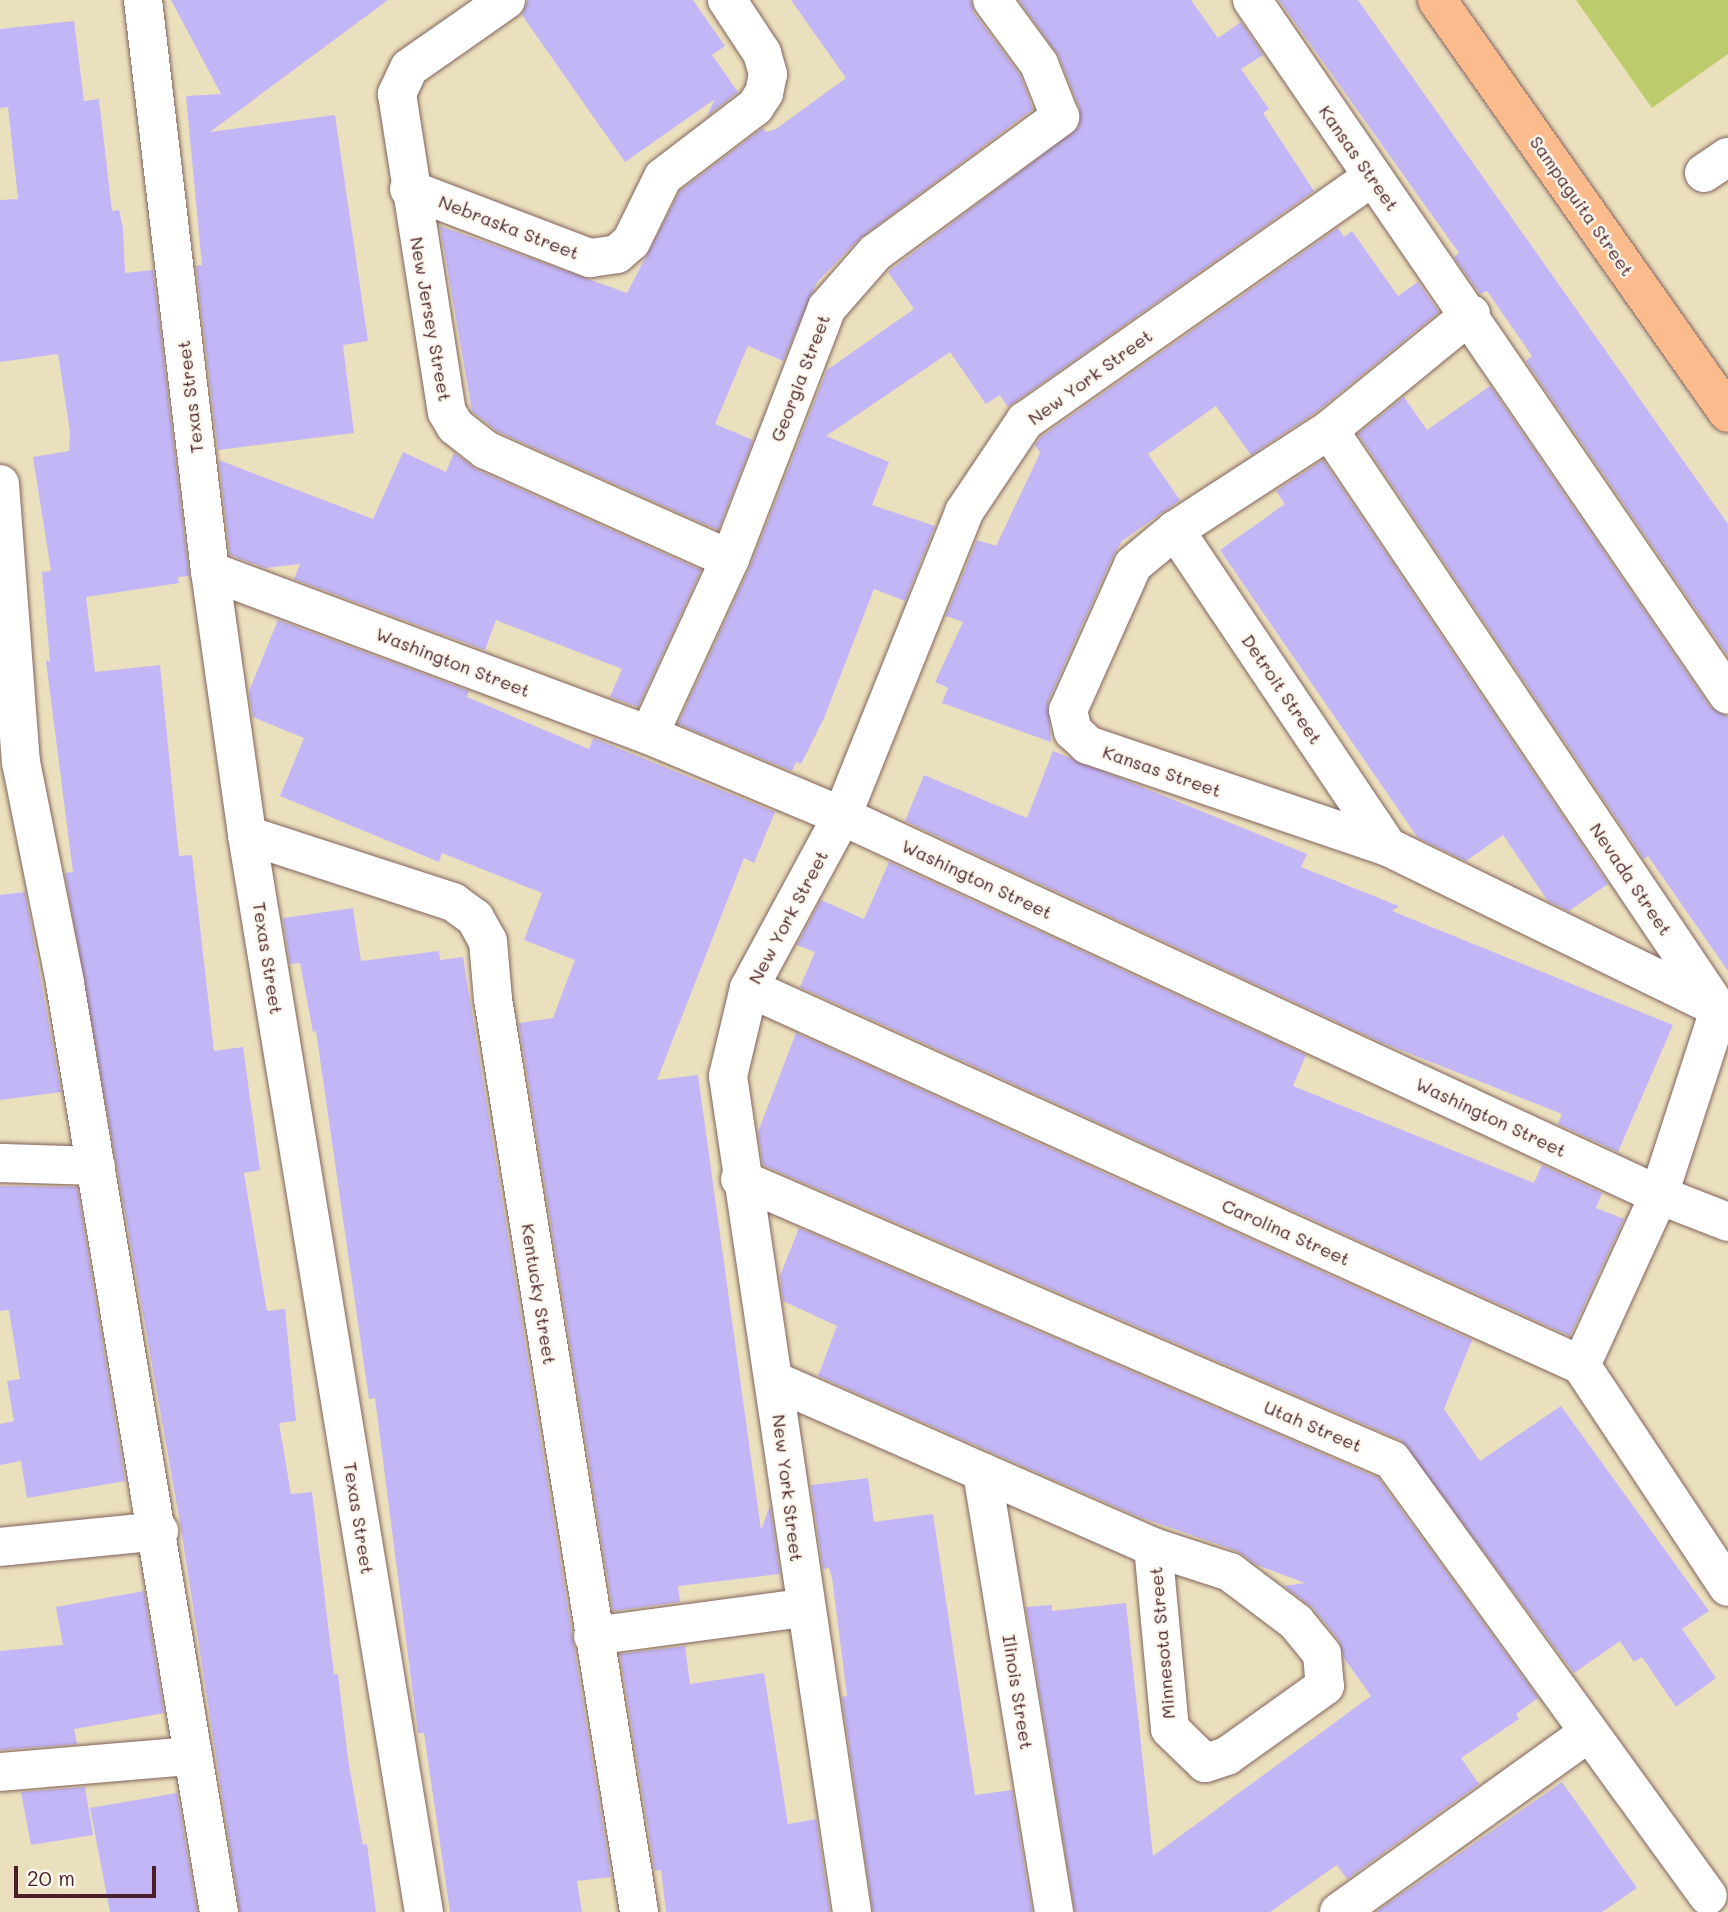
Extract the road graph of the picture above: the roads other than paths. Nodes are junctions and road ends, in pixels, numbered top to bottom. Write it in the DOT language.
graph roads {
  1 [pos="143,0"];
  2 [pos="506,0"];
  3 [pos="727,0"];
  4 [pos="992,0"];
  5 [pos="1252,0"];
  6 [pos="1437,0"];
  7 [pos="1371,178"];
  8 [pos="409,189"];
  9 [pos="1471,314"];
  10 [pos="1728,413"];
  11 [pos="1329,430"];
  12 [pos="0,489"];
  13 [pos="1175,530"];
  14 [pos="730,559"];
  15 [pos="210,571"];
  16 [pos="1728,695"];
  17 [pos="649,735"];
  18 [pos="10,766"];
  19 [pos="842,816"];
  20 [pos="247,835"];
  21 [pos="1388,848"];
  22 [pos="749,988"];
  23 [pos="1723,1012"];
  24 [pos="0,1163"];
  25 [pos="96,1166"];
  26 [pos="740,1179"];
  27 [pos="1659,1195"];
  28 [pos="1728,1222"];
  29 [pos="1581,1365"];
  30 [pos="775,1381"];
  31 [pos="982,1472"];
  32 [pos="159,1531"];
  33 [pos="0,1547"];
  34 [pos="1153,1547"];
  35 [pos="1728,1587"];
  36 [pos="803,1608"];
  37 [pos="593,1636"];
  38 [pos="1588,1733"];
  39 [pos="190,1756"];
  40 [pos="0,1772"];
  41 [pos="1707,1897"];
  42 [pos="219,1912"];
  43 [pos="424,1912"];
  44 [pos="639,1912"];
  45 [pos="852,1912"];
  46 [pos="1054,1912"];
  47 [pos="1339,1912"];
  1 -- 15 [label="street, Texas Street"];
  2 -- 8 [label="street, New Jersey Street"];
  3 -- 8 [label="street, Nebraska Street"];
  4 -- 14 [label="street, Georgia Street"];
  5 -- 7 [label="street, Kansas Street"];
  6 -- 10 [label="main road, Sampaguita Street"];
  7 -- 9 [label="street, Kansas Street"];
  7 -- 19 [label="street, New York Street"];
  8 -- 14 [label="street, New Jersey Street"];
  9 -- 11 [label="street, Kansas Street"];
  9 -- 16 [label="street, Kansas Street"];
  11 -- 13 [label="street, Kansas Street"];
  11 -- 23 [label="street, Nevada Street"];
  12 -- 18 [label="street"];
  13 -- 21 [label="street, Detroit Street"];
  13 -- 21 [label="street, Kansas Street"];
  14 -- 17 [label="street, Georgia Street"];
  15 -- 17 [label="street, Washington Street"];
  15 -- 20 [label="street, Texas Street"];
  17 -- 19 [label="street, Washington Street"];
  18 -- 25 [label="street"];
  19 -- 22 [label="street, New York Street"];
  19 -- 27 [label="street, Washington Street"];
  20 -- 37 [label="street, Kentucky Street"];
  20 -- 43 [label="street, Texas Street"];
  21 -- 23 [label="street, Kansas Street"];
  22 -- 26 [label="street, New York Street"];
  22 -- 29 [label="street, Carolina Street"];
  23 -- 27 [label="street"];
  24 -- 25 [label="street"];
  25 -- 32 [label="street"];
  26 -- 30 [label="street, New York Street"];
  26 -- 38 [label="street, Utah Street"];
  27 -- 28 [label="street, Washington Street"];
  27 -- 29 [label="street"];
  29 -- 35 [label="street"];
  30 -- 31 [label="street, Minnesota Street"];
  30 -- 36 [label="street, New York Street"];
  31 -- 34 [label="street, Minnesota Street"];
  31 -- 46 [label="street, Ilinois Street"];
  32 -- 33 [label="street"];
  32 -- 39 [label="street"];
  34 -- 34 [label="street, Minnesota Street"];
  36 -- 37 [label="street"];
  36 -- 45 [label="street, New York Street"];
  37 -- 44 [label="street, Kentucky Street"];
  38 -- 41 [label="street, Utah Street"];
  38 -- 47 [label="street"];
  39 -- 40 [label="street"];
  39 -- 42 [label="street"];
}
